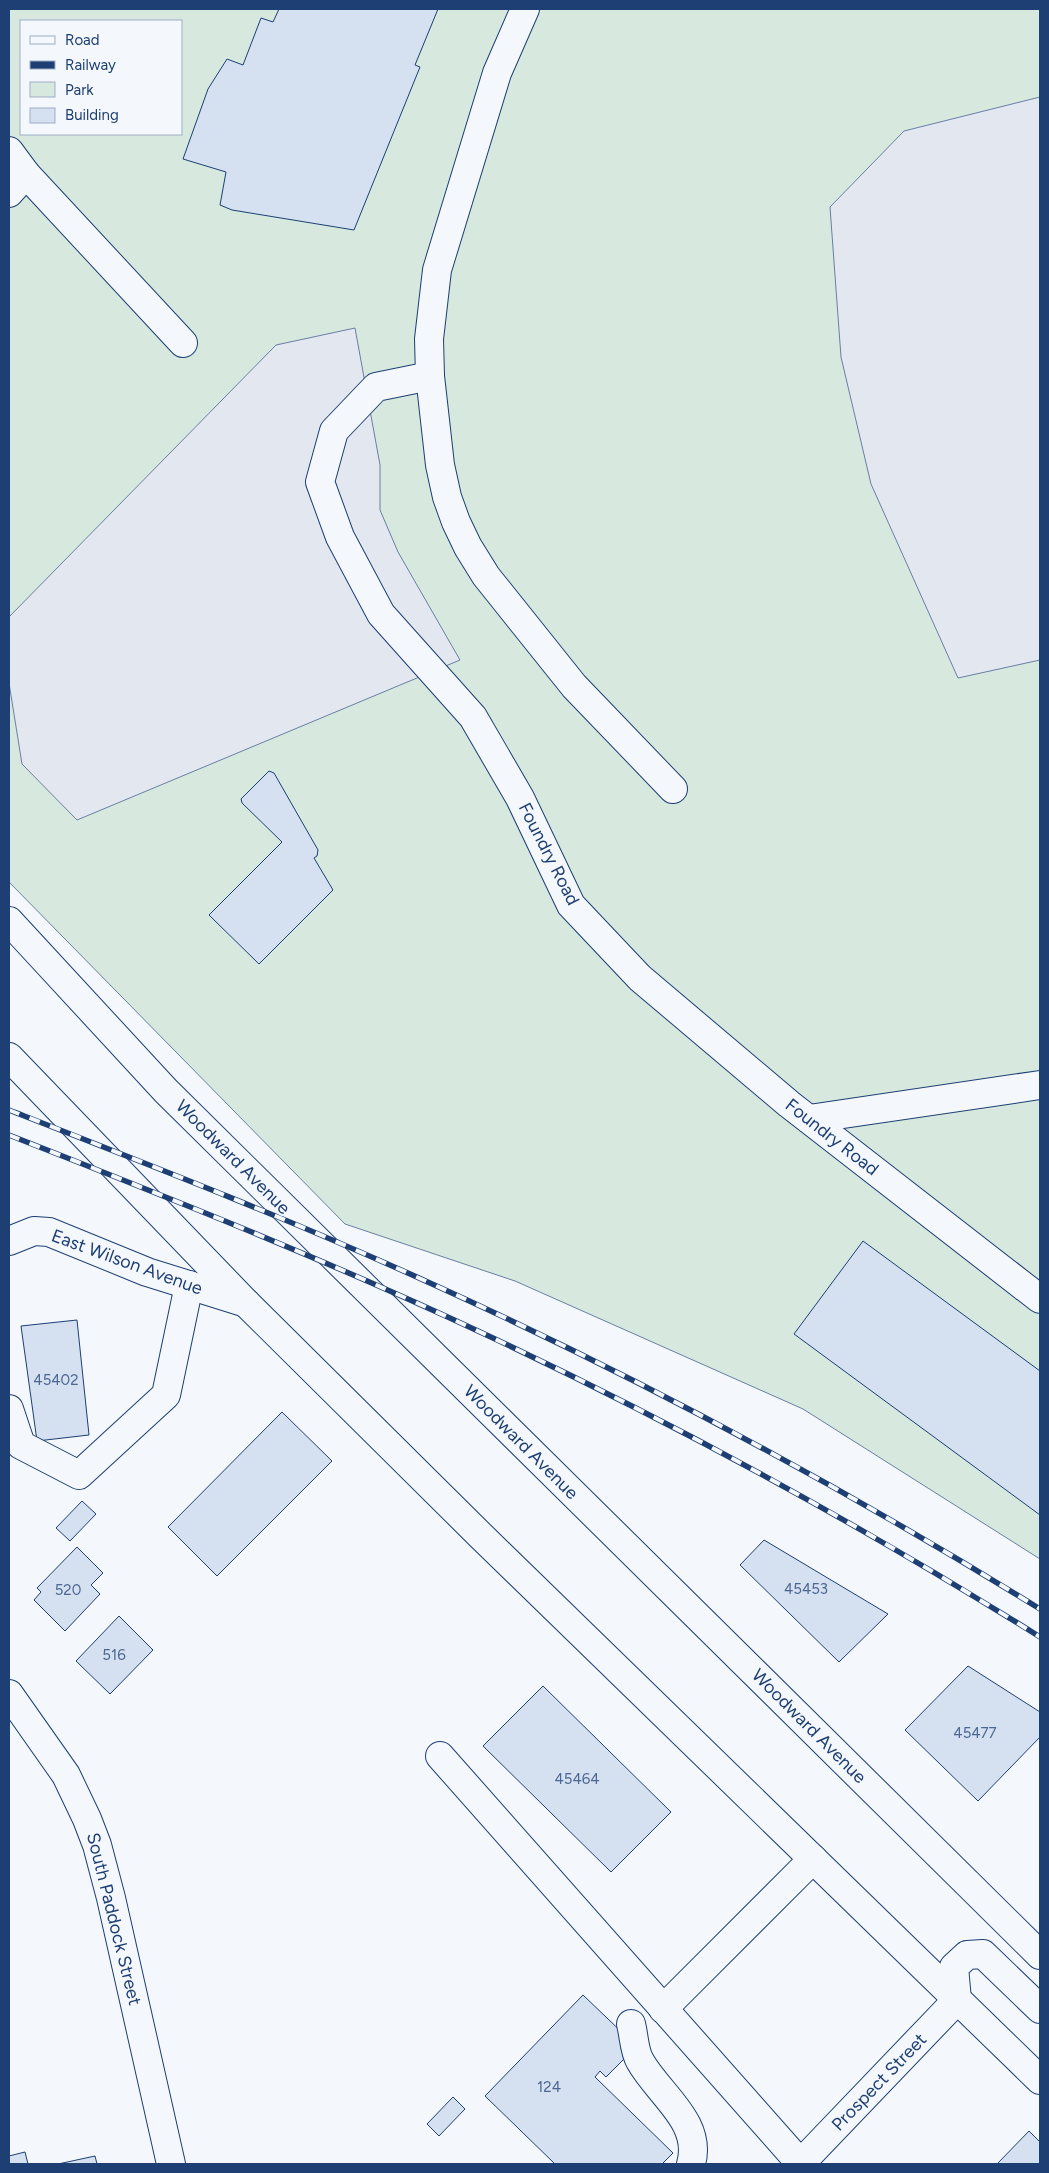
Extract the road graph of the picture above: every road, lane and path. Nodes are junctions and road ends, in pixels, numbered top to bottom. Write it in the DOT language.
graph roads {
  1 [pos="525,9"];
  2 [pos="9,151"];
  3 [pos="18,183"];
  4 [pos="183,343"];
  5 [pos="430,376"];
  6 [pos="673,789"];
  7 [pos="9,921"];
  8 [pos="9,1057"];
  9 [pos="1040,1085"];
  10 [pos="809,1120"];
  11 [pos="9,1241"];
  12 [pos="189,1285"];
  13 [pos="1040,1299"];
  14 [pos="246,1303"];
  15 [pos="9,1409"];
  16 [pos="9,1694"];
  17 [pos="440,1756"];
  18 [pos="813,1859"];
  19 [pos="1040,1955"];
  20 [pos="957,2000"];
  21 [pos="663,2008"];
  22 [pos="1040,2008"];
  23 [pos="631,2024"];
  24 [pos="1040,2080"];
  25 [pos="171,2164"];
  26 [pos="691,2164"];
  27 [pos="800,2164"];
  1 -- 5 [label="main road"];
  2 -- 3 [label="main road"];
  3 -- 4 [label="main road"];
  5 -- 6 [label="main road"];
  5 -- 10 [label="main road, Foundry Road"];
  7 -- 19 [label="main road, Woodward Avenue"];
  8 -- 14 [label="main road"];
  9 -- 10 [label="main road"];
  10 -- 13 [label="main road, Foundry Road"];
  11 -- 12 [label="main road, East Wilson Avenue"];
  12 -- 14 [label="main road, East Wilson Avenue"];
  12 -- 15 [label="main road"];
  14 -- 18 [label="main road"];
  16 -- 25 [label="main road, South Paddock Street"];
  17 -- 21 [label="main road"];
  18 -- 20 [label="main road"];
  18 -- 21 [label="main road"];
  20 -- 22 [label="main road"];
  20 -- 24 [label="main road"];
  20 -- 27 [label="main road, Prospect Street"];
  21 -- 27 [label="main road"];
  23 -- 26 [label="main road"];
}
